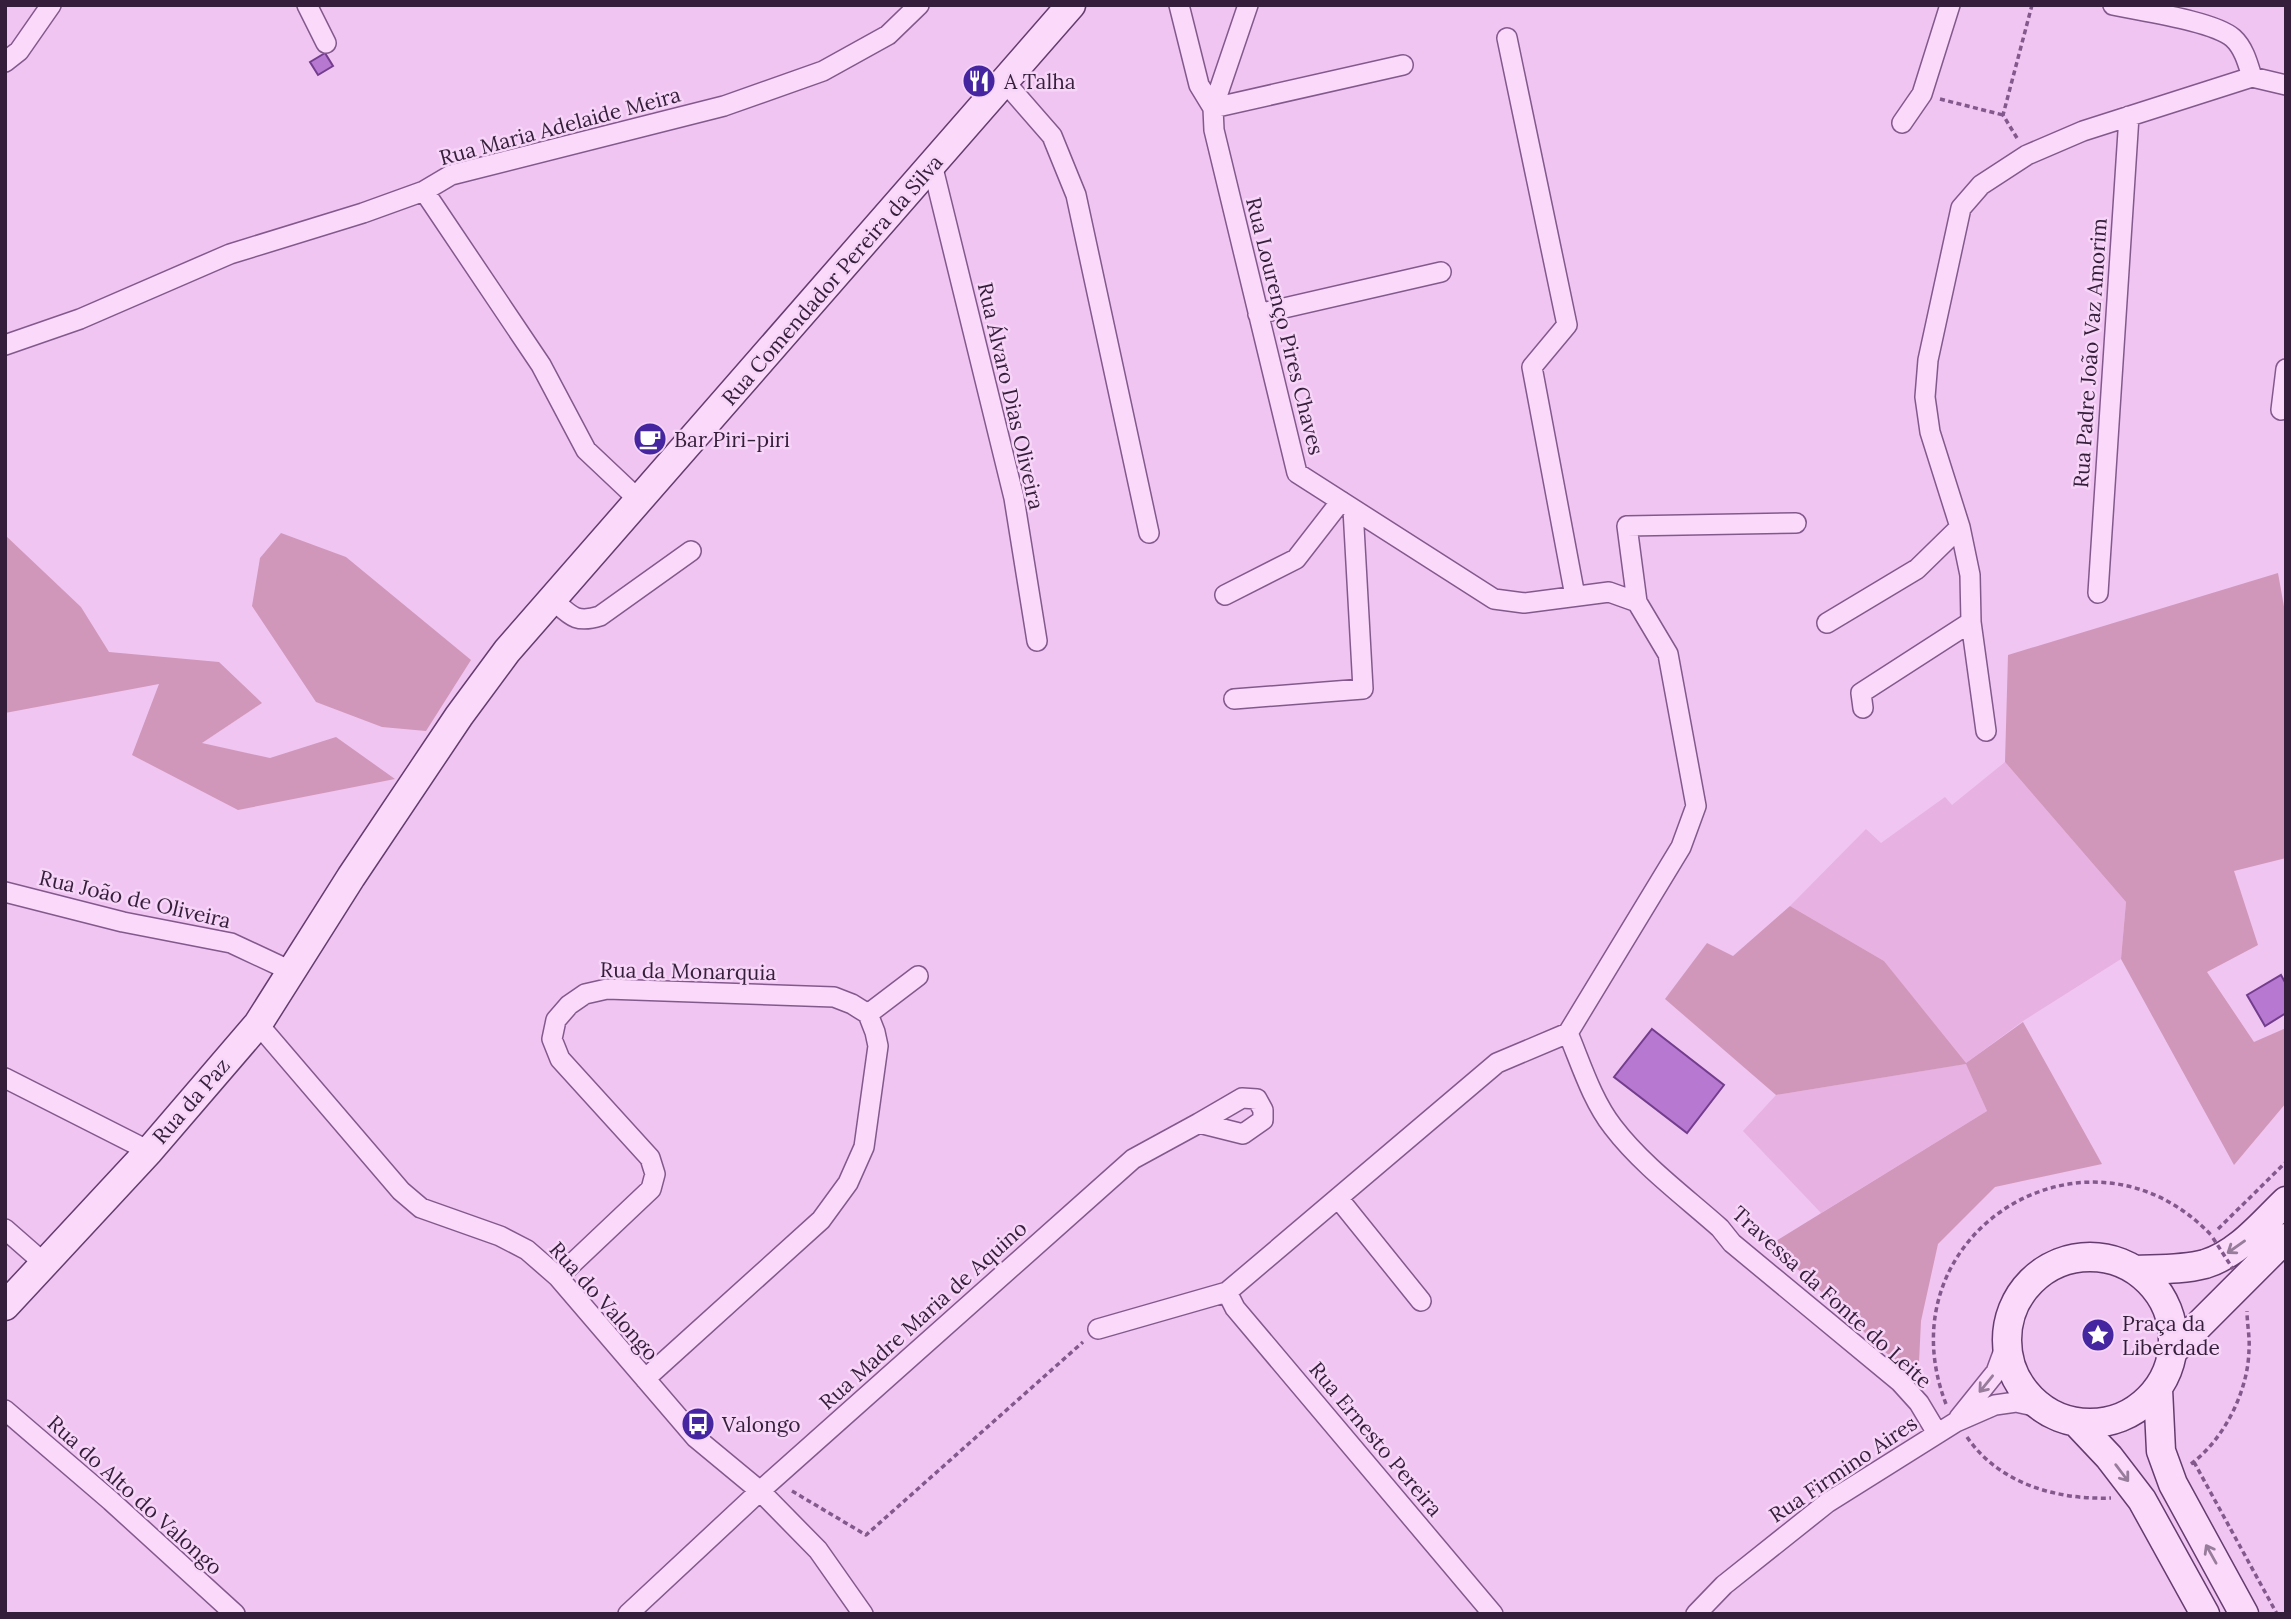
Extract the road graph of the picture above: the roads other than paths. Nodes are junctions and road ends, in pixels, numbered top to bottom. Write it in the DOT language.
graph roads {
  1 [pos="51,5"];
  2 [pos="307,5"];
  3 [pos="919,5"];
  4 [pos="1071,5"];
  5 [pos="1179,5"];
  6 [pos="1248,5"];
  7 [pos="1950,5"];
  8 [pos="2113,5"];
  9 [pos="1507,38"];
  10 [pos="326,43"];
  11 [pos="5,62"];
  12 [pos="1403,65"];
  13 [pos="2252,77"];
  14 [pos="1004,81"];
  15 [pos="2286,85"];
  16 [pos="1213,108"];
  17 [pos="2129,116"];
  18 [pos="1902,123"];
  19 [pos="932,164"];
  20 [pos="424,191"];
  21 [pos="1441,272"];
  22 [pos="1258,314"];
  23 [pos="5,345"];
  24 [pos="2286,369"];
  25 [pos="2281,410"];
  26 [pos="639,500"];
  27 [pos="1347,505"];
  28 [pos="1796,523"];
  29 [pos="1960,527"];
  30 [pos="1149,533"];
  31 [pos="691,551"];
  32 [pos="2098,593"];
  33 [pos="1225,595"];
  34 [pos="1575,596"];
  35 [pos="552,599"];
  36 [pos="1637,603"];
  37 [pos="1971,622"];
  38 [pos="1827,623"];
  39 [pos="1037,641"];
  40 [pos="1234,699"];
  41 [pos="1863,708"];
  42 [pos="1986,731"];
  43 [pos="351,877"];
  44 [pos="5,892"];
  45 [pos="291,971"];
  46 [pos="918,976"];
  47 [pos="868,1014"];
  48 [pos="258,1024"];
  49 [pos="1568,1033"];
  50 [pos="5,1077"];
  51 [pos="1199,1123"];
  52 [pos="149,1151"];
  53 [pos="1338,1198"];
  54 [pos="2286,1201"];
  55 [pos="5,1229"];
  56 [pos="2286,1238"];
  57 [pos="45,1264"];
  58 [pos="2135,1270"];
  59 [pos="558,1278"];
  60 [pos="1227,1292"];
  61 [pos="1421,1301"];
  62 [pos="5,1306"];
  63 [pos="1098,1329"];
  64 [pos="2007,1342"];
  65 [pos="2173,1351"];
  66 [pos="645,1380"];
  67 [pos="2158,1389"];
  68 [pos="2043,1408"];
  69 [pos="5,1410"];
  70 [pos="1956,1422"];
  71 [pos="2076,1422"];
  72 [pos="1937,1433"];
  73 [pos="760,1491"];
  74 [pos="232,1613"];
  75 [pos="628,1614"];
  76 [pos="863,1614"];
  77 [pos="1493,1614"];
  78 [pos="1696,1614"];
  79 [pos="2205,1614"];
  80 [pos="2244,1614"];
  1 -- 11 [label="street"];
  2 -- 10 [label="street"];
  3 -- 20 [label="street, Rua Maria Adelaide Meira"];
  4 -- 14 [label="main road, Rua Comendador Pereira da Silva"];
  5 -- 16 [label="street"];
  6 -- 16 [label="street, Rua Lourenço Pires Chaves"];
  7 -- 18 [label="street"];
  8 -- 13 [label="street"];
  9 -- 34 [label="street"];
  12 -- 16 [label="street"];
  13 -- 15 [label="street"];
  13 -- 17 [label="street"];
  14 -- 19 [label="main road, Rua Comendador Pereira da Silva"];
  14 -- 30 [label="street"];
  16 -- 22 [label="street, Rua Lourenço Pires Chaves"];
  17 -- 29 [label="street"];
  17 -- 32 [label="street, Rua Padre João Vaz Amorim"];
  19 -- 26 [label="main road, Rua Comendador Pereira da Silva"];
  19 -- 39 [label="street, Rua Álvaro Dias Oliveira"];
  20 -- 23 [label="street, Rua Maria Adelaide Meira"];
  20 -- 26 [label="street"];
  21 -- 22 [label="street"];
  22 -- 27 [label="street, Rua Lourenço Pires Chaves"];
  24 -- 25 [label="street"];
  26 -- 35 [label="main road, Rua Comendador Pereira da Silva"];
  27 -- 33 [label="street"];
  27 -- 34 [label="street, Rua Lourenço Pires Chaves"];
  27 -- 40 [label="street"];
  28 -- 36 [label="street"];
  29 -- 37 [label="street"];
  29 -- 38 [label="street"];
  31 -- 35 [label="street"];
  34 -- 36 [label="street"];
  35 -- 43 [label="main road, Rua Comendador Pereira da Silva"];
  36 -- 49 [label="street"];
  37 -- 41 [label="street"];
  37 -- 42 [label="street"];
  43 -- 45 [label="main road, Rua da Paz"];
  44 -- 45 [label="street, Rua João de Oliveira"];
  45 -- 48 [label="main road, Rua da Paz"];
  46 -- 47 [label="street"];
  47 -- 59 [label="street, Rua da Monarquia"];
  47 -- 66 [label="street"];
  48 -- 52 [label="main road, Rua da Paz"];
  48 -- 59 [label="street, Rua do Valongo"];
  49 -- 53 [label="street"];
  49 -- 72 [label="street, Travessa da Fonte do Leite"];
  50 -- 52 [label="street"];
  51 -- 73 [label="street, Rua Madre Maria de Aquino"];
  52 -- 57 [label="main road, Rua da Paz"];
  53 -- 60 [label="street"];
  53 -- 61 [label="street"];
  54 -- 58 [label="main road, one-way"];
  55 -- 57 [label="street"];
  56 -- 65 [label="main road"];
  57 -- 62 [label="main road, Rua da Paz"];
  58 -- 64 [label="main road"];
  58 -- 65 [label="main road"];
  59 -- 66 [label="street, Rua do Valongo"];
  60 -- 63 [label="street"];
  60 -- 77 [label="street, Rua Ernesto Pereira"];
  64 -- 68 [label="main road"];
  64 -- 70 [label="street, one-way"];
  65 -- 67 [label="main road"];
  66 -- 73 [label="street, Rua do Valongo"];
  67 -- 71 [label="main road"];
  80 -- 67 [label="main road, one-way"];
  68 -- 70 [label="street, Rua Firmino Aires"];
  68 -- 71 [label="main road"];
  69 -- 74 [label="street, Rua do Alto do Valongo"];
  70 -- 72 [label="street, Rua Firmino Aires"];
  71 -- 79 [label="main road, one-way"];
  72 -- 78 [label="street, Rua Firmino Aires"];
  73 -- 75 [label="street, Rua Madre Maria de Aquino"];
  73 -- 76 [label="street, Rua do Valongo"];
}
